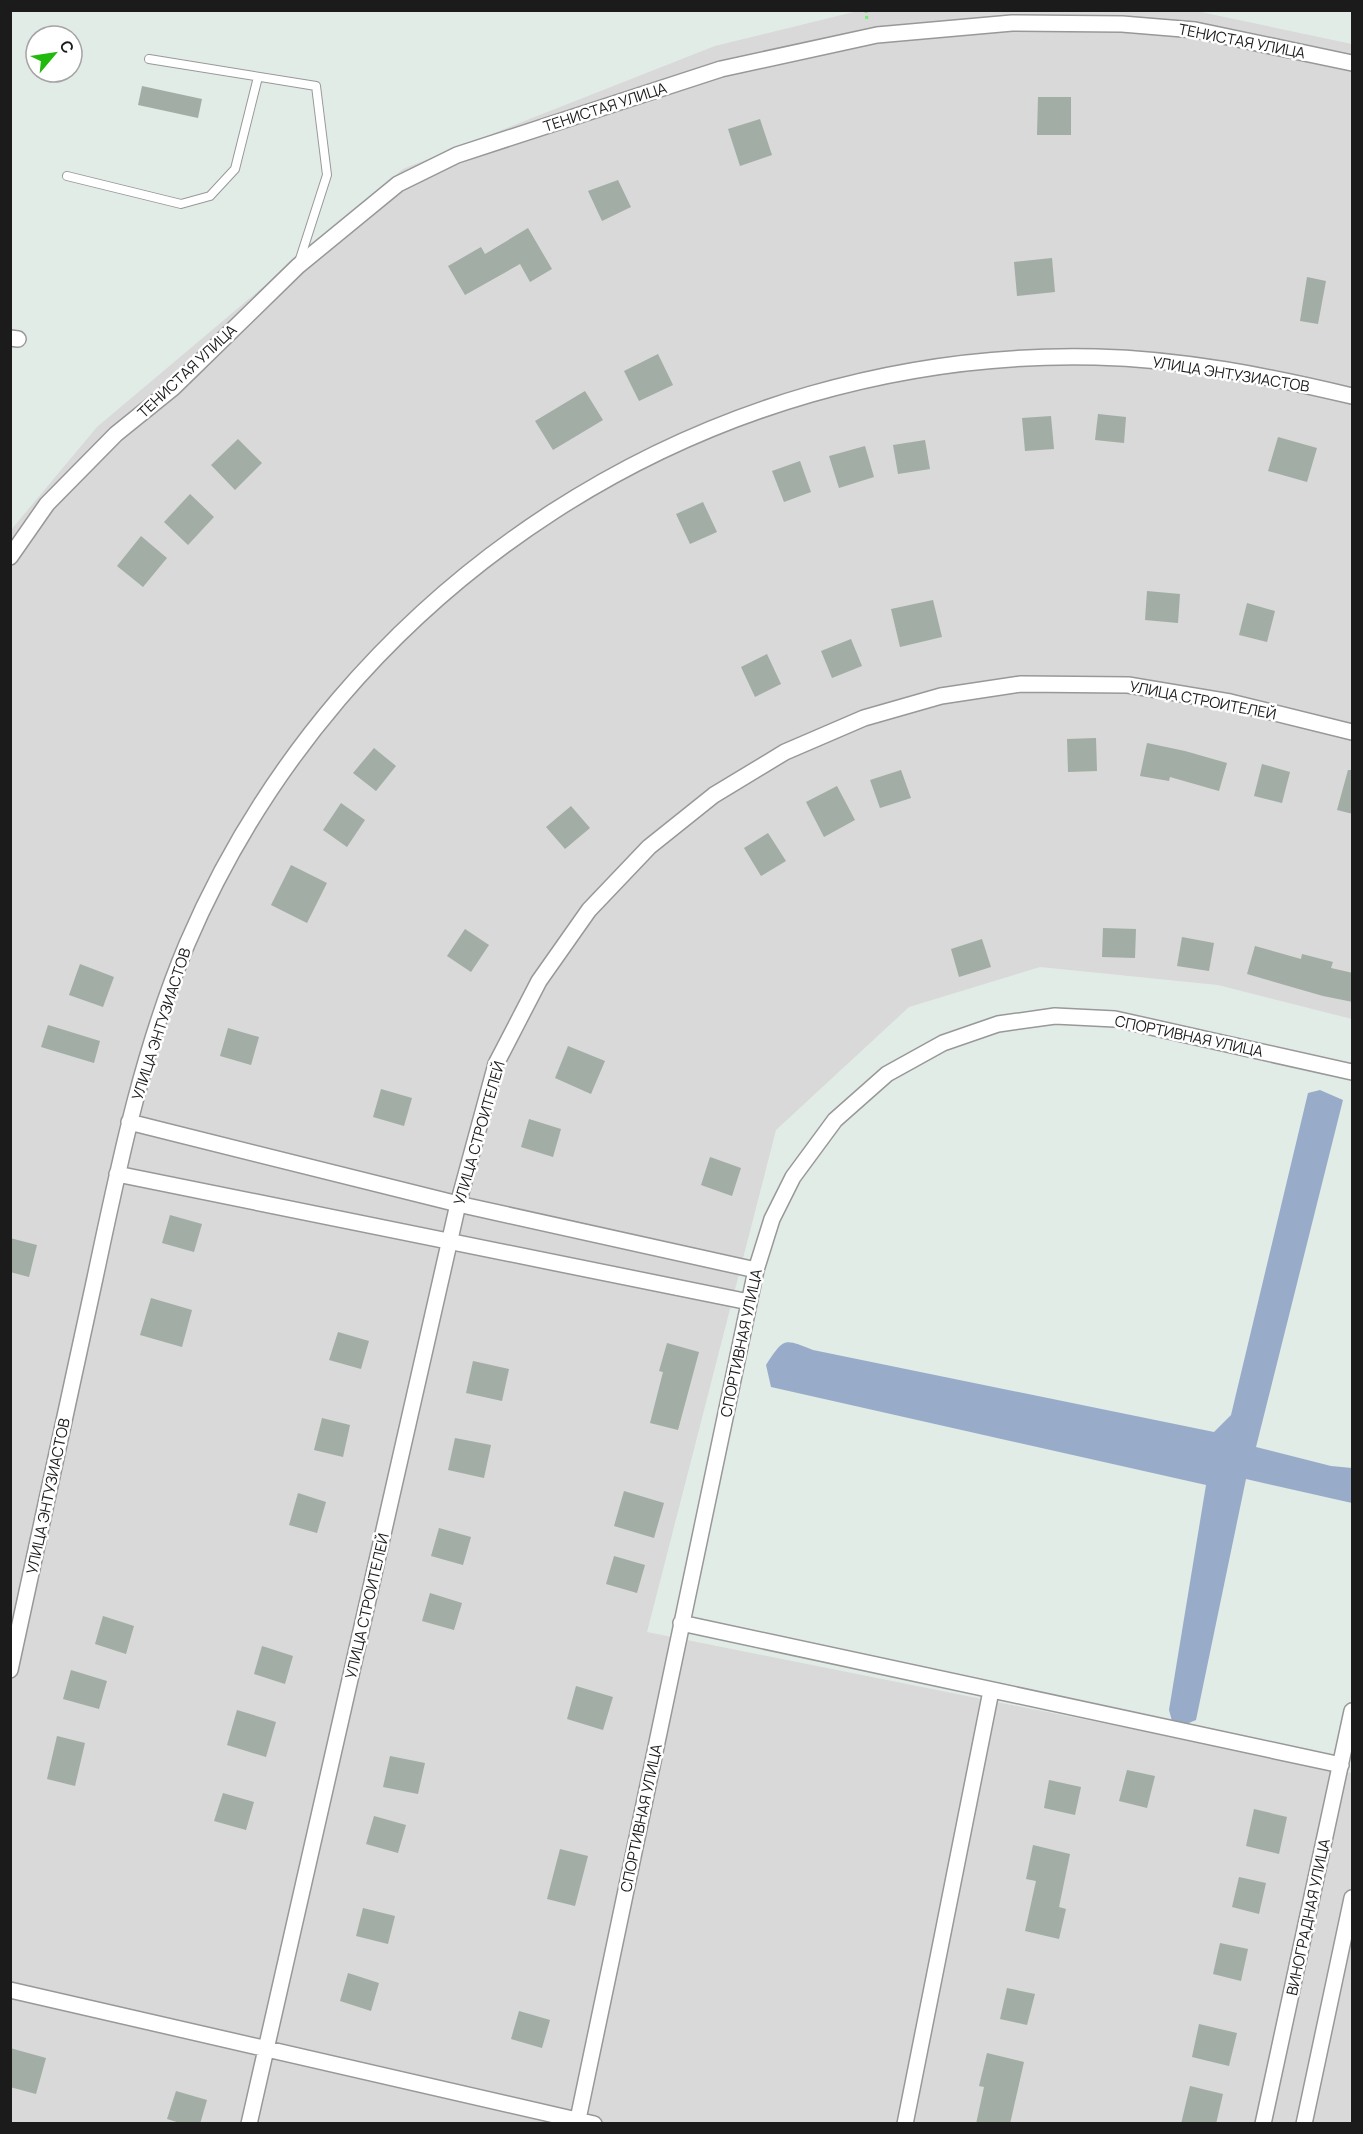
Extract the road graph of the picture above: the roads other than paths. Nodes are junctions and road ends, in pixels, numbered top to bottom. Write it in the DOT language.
graph roads {
  1 [pos="149,59"];
  2 [pos="1353,63"];
  3 [pos="258,77"];
  4 [pos="67,176"];
  5 [pos="298,266"];
  6 [pos="1353,396"];
  7 [pos="10,557"];
  8 [pos="1353,732"];
  9 [pos="1353,1072"];
  10 [pos="129,1122"];
  11 [pos="117,1174"];
  12 [pos="458,1204"];
  13 [pos="450,1240"];
  14 [pos="756,1270"];
  15 [pos="749,1302"];
  16 [pos="681,1623"];
  17 [pos="10,1670"];
  18 [pos="992,1691"];
  19 [pos="1353,1711"];
  20 [pos="1341,1765"];
  21 [pos="1353,1898"];
  22 [pos="10,1990"];
  23 [pos="267,2049"];
  24 [pos="578,2122"];
  25 [pos="249,2124"];
  26 [pos="594,2124"];
  27 [pos="905,2124"];
  28 [pos="1263,2124"];
  29 [pos="1304,2124"];
  1 -- 3 [label="lane"];
  2 -- 5 [label="street, ТЕНИСТАЯ УЛИЦА"];
  3 -- 4 [label="lane"];
  3 -- 5 [label="lane"];
  5 -- 7 [label="street, ТЕНИСТАЯ УЛИЦА"];
  6 -- 10 [label="street, УЛИЦА ЭНТУЗИАСТОВ"];
  8 -- 12 [label="street, УЛИЦА СТРОИТЕЛЕЙ"];
  9 -- 14 [label="street, СПОРТИВНАЯ УЛИЦА"];
  10 -- 11 [label="street, УЛИЦА ЭНТУЗИАСТОВ"];
  10 -- 12 [label="street"];
  11 -- 13 [label="street"];
  11 -- 17 [label="street, УЛИЦА ЭНТУЗИАСТОВ"];
  12 -- 13 [label="street, УЛИЦА СТРОИТЕЛЕЙ"];
  12 -- 14 [label="street"];
  13 -- 15 [label="street"];
  13 -- 23 [label="street, УЛИЦА СТРОИТЕЛЕЙ"];
  14 -- 15 [label="street, СПОРТИВНАЯ УЛИЦА"];
  15 -- 16 [label="street, СПОРТИВНАЯ УЛИЦА"];
  16 -- 18 [label="street"];
  16 -- 24 [label="street, СПОРТИВНАЯ УЛИЦА"];
  18 -- 20 [label="street"];
  18 -- 27 [label="street"];
  19 -- 20 [label="street, ВИНОГРАДНАЯ УЛИЦА"];
  20 -- 28 [label="street, ВИНОГРАДНАЯ УЛИЦА"];
  21 -- 29 [label="street"];
  22 -- 23 [label="street"];
  23 -- 24 [label="street"];
  23 -- 25 [label="street, УЛИЦА СТРОИТЕЛЕЙ"];
  24 -- 26 [label="street"];
}
